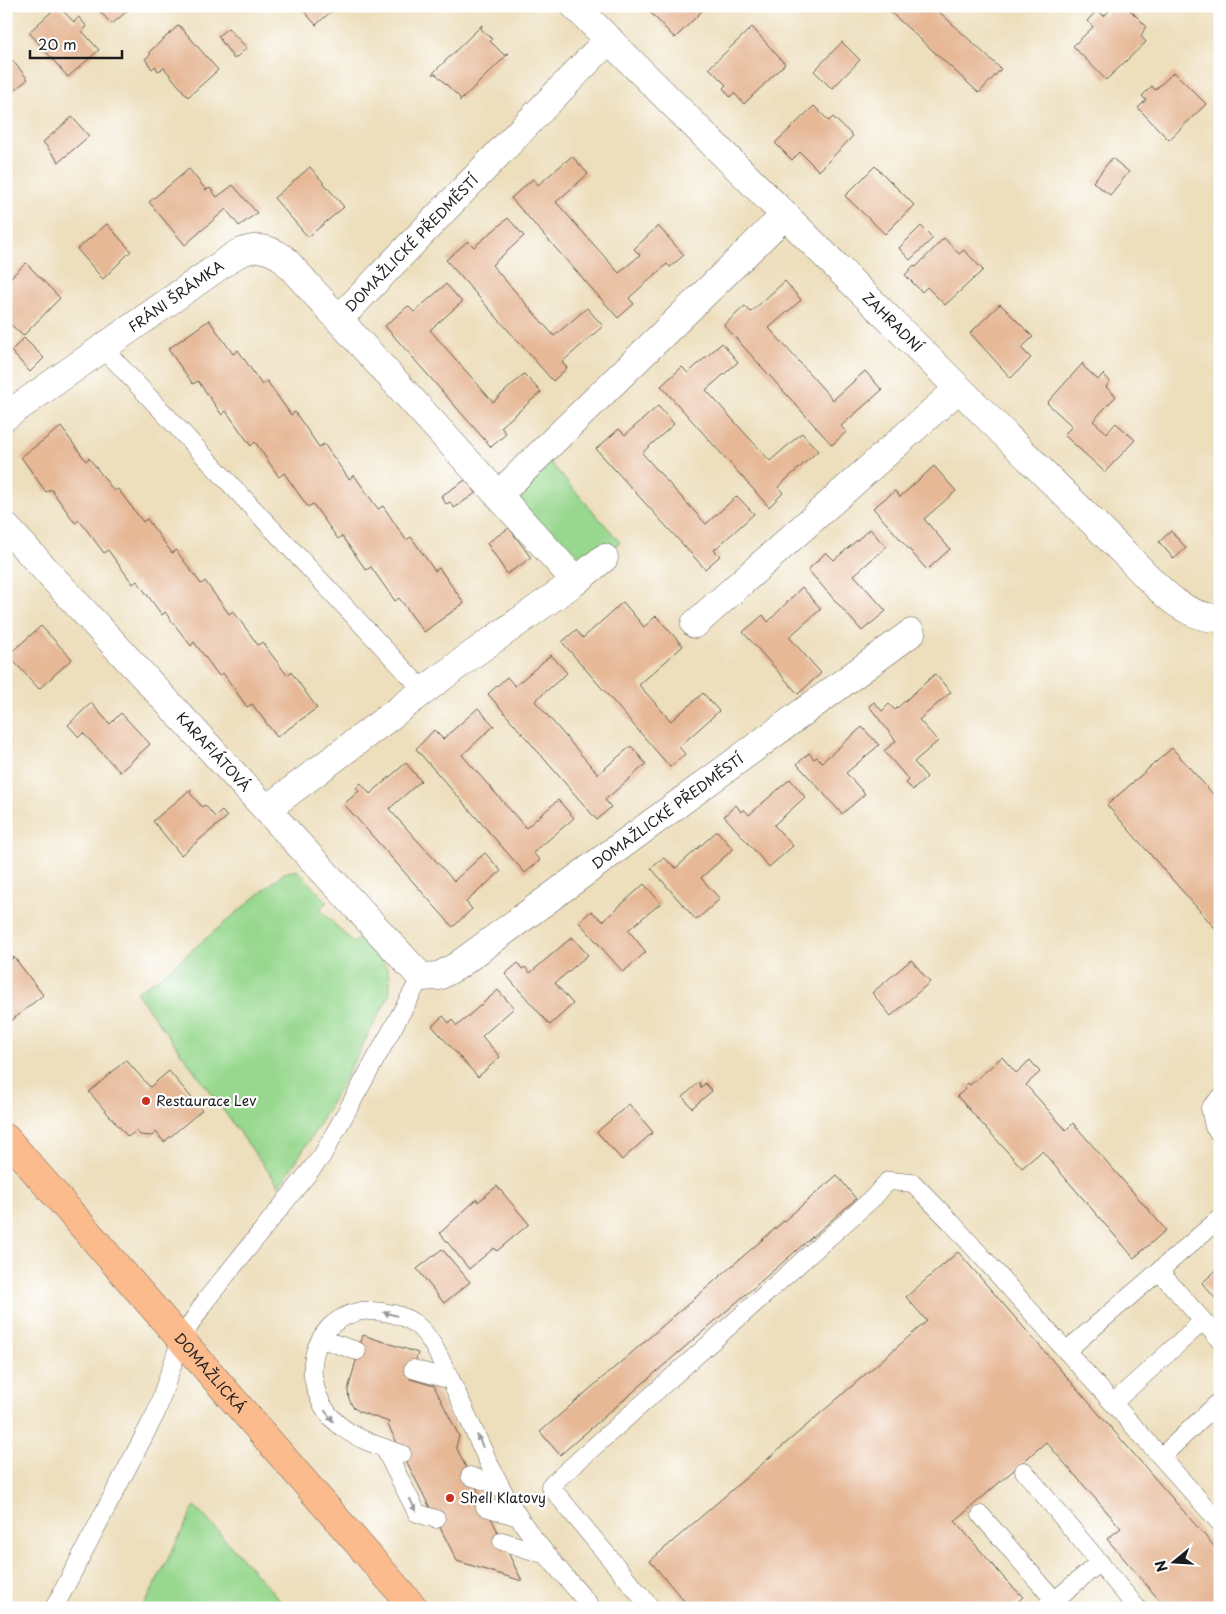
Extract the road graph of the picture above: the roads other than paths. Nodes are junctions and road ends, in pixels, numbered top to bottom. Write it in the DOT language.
graph roads {
  1 [pos="576,6"];
  2 [pos="609,39"];
  3 [pos="784,216"];
  4 [pos="339,319"];
  5 [pos="103,348"];
  6 [pos="958,389"];
  7 [pos="6,416"];
  8 [pos="498,495"];
  9 [pos="6,527"];
  10 [pos="604,558"];
  11 [pos="576,581"];
  12 [pos="1220,618"];
  13 [pos="695,624"];
  14 [pos="911,633"];
  15 [pos="424,691"];
  16 [pos="267,810"];
  17 [pos="421,977"];
  18 [pos="1220,1098"];
  19 [pos="1220,1134"];
  20 [pos="6,1138"];
  21 [pos="1220,1218"];
  22 [pos="1159,1271"];
  23 [pos="1203,1321"];
  24 [pos="180,1338"];
  25 [pos="321,1339"];
  26 [pos="1220,1340"];
  27 [pos="357,1351"];
  28 [pos="1066,1351"];
  29 [pos="413,1369"];
  30 [pos="451,1380"];
  31 [pos="1220,1401"];
  32 [pos="1113,1403"];
  33 [pos="384,1448"];
  34 [pos="402,1454"];
  35 [pos="1160,1457"];
  36 [pos="1024,1471"];
  37 [pos="470,1476"];
  38 [pos="399,1479"];
  39 [pos="418,1485"];
  40 [pos="500,1486"];
  41 [pos="485,1507"];
  42 [pos="981,1515"];
  43 [pos="518,1517"];
  44 [pos="436,1519"];
  45 [pos="1220,1523"];
  46 [pos="502,1541"];
  47 [pos="549,1556"];
  48 [pos="1100,1562"];
  49 [pos="1051,1604"];
  50 [pos="54,1608"];
  51 [pos="414,1608"];
  52 [pos="592,1608"];
  53 [pos="652,1608"];
  54 [pos="1137,1608"];
  1 -- 2 [label="street, ZAHRADNÍ"];
  2 -- 3 [label="street, ZAHRADNÍ"];
  2 -- 4 [label="street, DOMAŽLICKÉ PŘEDMĚSTÍ"];
  3 -- 6 [label="street, ZAHRADNÍ"];
  3 -- 8 [label="street"];
  4 -- 5 [label="street, FRÁNI ŠRÁMKA"];
  4 -- 8 [label="street, DOMAŽLICKÉ PŘEDMĚSTÍ"];
  5 -- 7 [label="street, FRÁNI ŠRÁMKA"];
  5 -- 15 [label="lane"];
  6 -- 12 [label="street, ZAHRADNÍ"];
  6 -- 13 [label="street"];
  8 -- 11 [label="street, DOMAŽLICKÉ PŘEDMĚSTÍ"];
  9 -- 16 [label="street, KARAFIÁTOVÁ"];
  10 -- 11 [label="street"];
  11 -- 15 [label="street"];
  14 -- 17 [label="street, DOMAŽLICKÉ PŘEDMĚSTÍ"];
  15 -- 16 [label="street"];
  16 -- 17 [label="street, KARAFIÁTOVÁ"];
  17 -- 24 [label="lane"];
  18 -- 19 [label="lane"];
  20 -- 24 [label="main road, DOMAŽLICKÁ"];
  21 -- 22 [label="lane"];
  22 -- 23 [label="lane"];
  22 -- 28 [label="lane"];
  23 -- 26 [label="lane"];
  23 -- 32 [label="lane"];
  24 -- 50 [label="lane"];
  24 -- 51 [label="main road, DOMAŽLICKÁ"];
  25 -- 27 [label="lane"];
  30 -- 25 [label="lane, one-way"];
  25 -- 33 [label="lane, one-way"];
  28 -- 32 [label="lane"];
  28 -- 53 [label="lane"];
  29 -- 30 [label="lane"];
  40 -- 30 [label="lane, one-way"];
  31 -- 35 [label="lane"];
  32 -- 35 [label="lane"];
  33 -- 34 [label="lane"];
  33 -- 38 [label="lane"];
  35 -- 45 [label="lane"];
  36 -- 48 [label="lane"];
  37 -- 40 [label="lane"];
  38 -- 39 [label="lane"];
  38 -- 44 [label="lane, one-way"];
  40 -- 43 [label="lane"];
  41 -- 43 [label="lane"];
  42 -- 49 [label="lane"];
  43 -- 47 [label="lane"];
  46 -- 47 [label="lane"];
  47 -- 52 [label="lane"];
  48 -- 49 [label="lane"];
  48 -- 54 [label="lane"];
}
